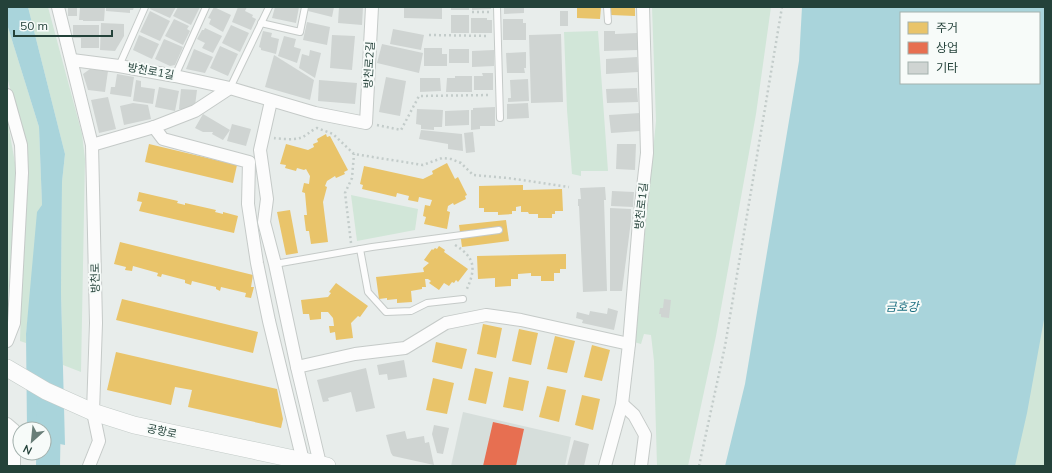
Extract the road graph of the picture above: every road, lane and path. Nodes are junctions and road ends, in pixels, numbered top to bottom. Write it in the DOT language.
graph roads {
  1 [pos="58,7"];
  2 [pos="145,7"];
  3 [pos="206,7"];
  4 [pos="269,7"];
  5 [pos="305,7"];
  6 [pos="372,7"];
  7 [pos="607,7"];
  8 [pos="642,7"];
  9 [pos="782,7"];
  10 [pos="497,9"];
  11 [pos="472,12"];
  12 [pos="608,21"];
  13 [pos="261,23"];
  14 [pos="428,35"];
  15 [pos="498,36"];
  16 [pos="72,60"];
  17 [pos="119,66"];
  18 [pos="175,76"];
  19 [pos="230,88"];
  20 [pos="7,95"];
  21 [pos="499,95"];
  22 [pos="271,101"];
  23 [pos="500,118"];
  24 [pos="366,123"];
  25 [pos="154,127"];
  26 [pos="263,135"];
  27 [pos="92,145"];
  28 [pos="354,154"];
  29 [pos="569,187"];
  30 [pos="499,230"];
  31 [pos="442,238"];
  32 [pos="360,249"];
  33 [pos="352,250"];
  34 [pos="275,264"];
  35 [pos="463,299"];
  36 [pos="7,341"];
  37 [pos="629,344"];
  38 [pos="297,367"];
  39 [pos="7,368"];
  40 [pos="622,404"];
  41 [pos="94,412"];
  42 [pos="7,424"];
  43 [pos="303,461"];
  44 [pos="324,465"];
  45 [pos="14,466"];
  46 [pos="89,466"];
  47 [pos="605,466"];
  48 [pos="641,466"];
  49 [pos="699,466"];
  1 -- 16 [label="street, 방천로"];
  2 -- 17 [label="lane"];
  3 -- 18 [label="lane"];
  4 -- 13 [label="lane"];
  5 -- 13 [label="lane"];
  6 -- 24 [label="street, 방천로2길"];
  7 -- 12 [label="lane"];
  8 -- 37 [label="street, 방천로1길"];
  9 -- 49 [label="path"];
  10 -- 11 [label="path"];
  10 -- 15 [label="lane"];
  13 -- 19 [label="lane"];
  14 -- 15 [label="path"];
  15 -- 21 [label="lane"];
  16 -- 17 [label="street, 방천로1길"];
  16 -- 27 [label="street, 방천로"];
  17 -- 18 [label="street, 방천로1길"];
  18 -- 19 [label="street, 방천로1길"];
  19 -- 22 [label="street, 방천로1길"];
  19 -- 25 [label="street"];
  20 -- 36 [label="street"];
  21 -- 23 [label="lane"];
  21 -- 24 [label="path"];
  22 -- 24 [label="street, 방천로1길"];
  22 -- 26 [label="street"];
  25 -- 27 [label="street"];
  25 -- 43 [label="street"];
  26 -- 28 [label="path"];
  26 -- 34 [label="street"];
  27 -- 41 [label="street, 방천로"];
  28 -- 29 [label="path"];
  28 -- 33 [label="path"];
  30 -- 31 [label="lane"];
  31 -- 32 [label="lane"];
  31 -- 35 [label="path"];
  32 -- 33 [label="lane"];
  32 -- 35 [label="lane"];
  33 -- 34 [label="lane"];
  34 -- 38 [label="street"];
  37 -- 38 [label="street"];
  37 -- 40 [label="street, 방천로1길"];
  38 -- 44 [label="street"];
  39 -- 41 [label="main road, 공항로"];
  40 -- 47 [label="street, 방천로1길"];
  40 -- 48 [label="street"];
  41 -- 43 [label="main road, 공항로"];
  41 -- 46 [label="street, 방천로"];
  42 -- 45 [label="street"];
  43 -- 44 [label="main road, 공항로"];
}
